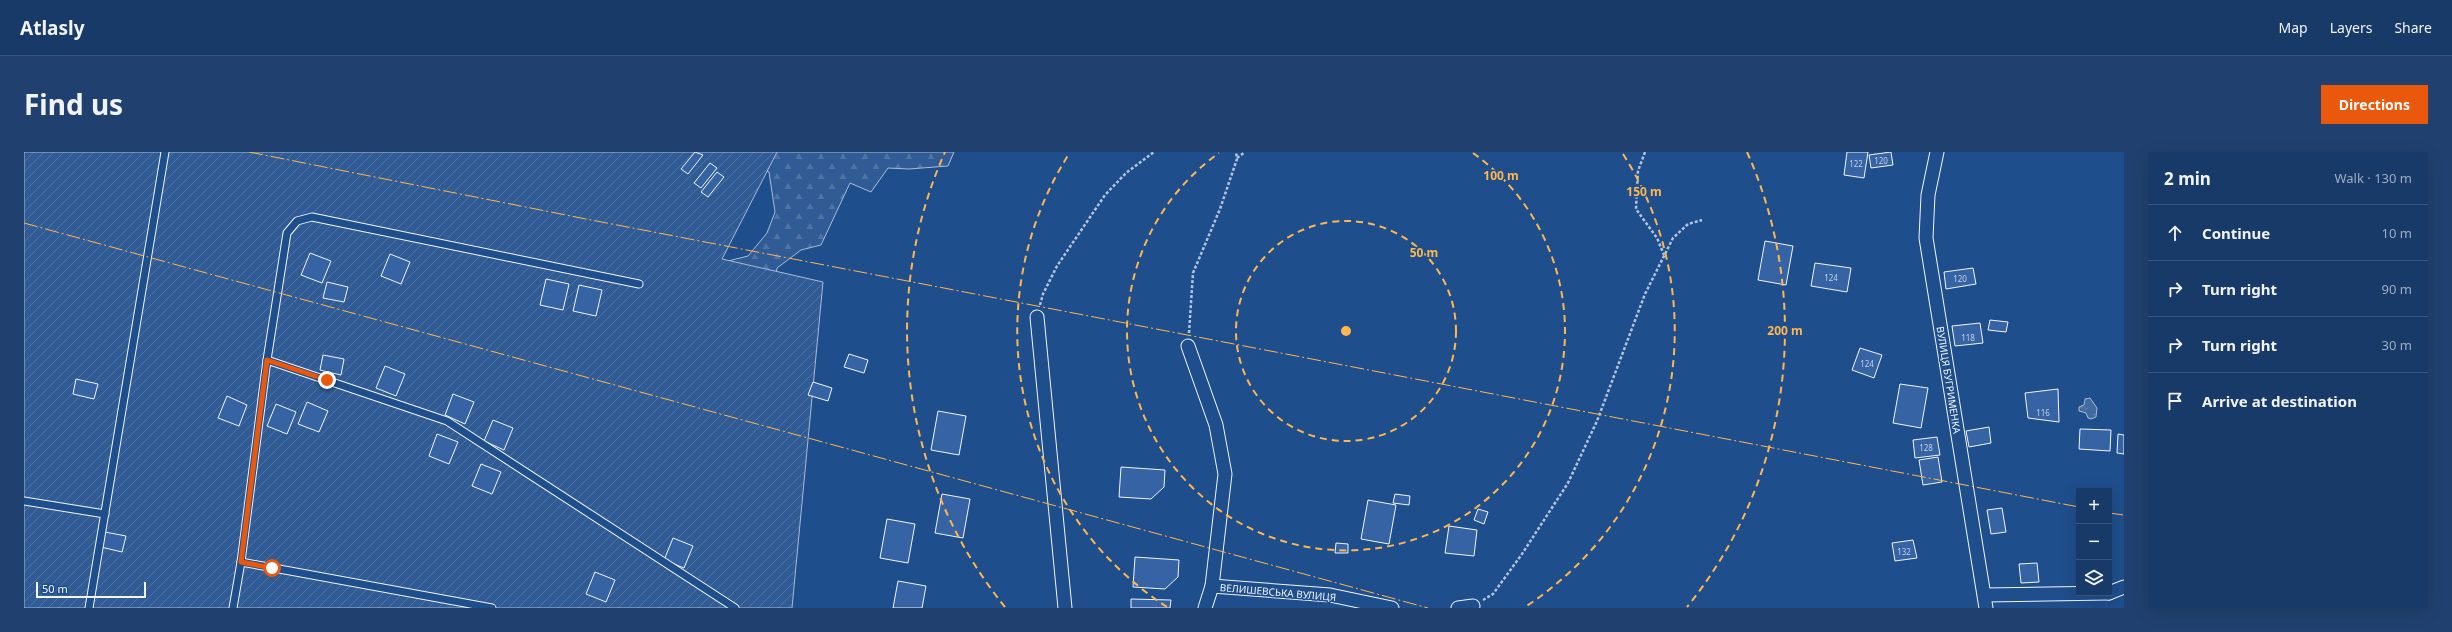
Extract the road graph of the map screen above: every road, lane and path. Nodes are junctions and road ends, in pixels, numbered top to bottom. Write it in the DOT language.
graph roads {
  1 [pos="165,152"];
  2 [pos="1154,152"];
  3 [pos="1236,152"];
  4 [pos="1245,152"];
  5 [pos="1645,152"];
  6 [pos="1937,152"];
  7 [pos="1237,159"];
  8 [pos="1702,220"];
  9 [pos="1664,255"];
  10 [pos="639,284"];
  11 [pos="1037,317"];
  12 [pos="1188,346"];
  13 [pos="267,360"];
  14 [pos="24,501"];
  15 [pos="105,514"];
  16 [pos="241,562"];
  17 [pos="1212,586"];
  18 [pos="2124,587"];
  19 [pos="2112,592"];
  20 [pos="2076,595"];
  21 [pos="1986,602"];
  22 [pos="1473,606"];
  23 [pos="89,608"];
  24 [pos="233,608"];
  25 [pos="492,608"];
  26 [pos="735,608"];
  27 [pos="1066,608"];
  28 [pos="1205,608"];
  29 [pos="1392,608"];
  30 [pos="1458,608"];
  1 -- 15 [label="lane"];
  2 -- 11 [label="path"];
  3 -- 7 [label="path"];
  4 -- 7 [label="path"];
  5 -- 9 [label="path"];
  6 -- 21 [label="street, ВУЛИЦЯ БУГРИМЕНКА"];
  7 -- 12 [label="path"];
  8 -- 9 [label="path"];
  9 -- 22 [label="path"];
  10 -- 13 [label="lane"];
  11 -- 27 [label="street"];
  12 -- 17 [label="street"];
  13 -- 16 [label="lane"];
  13 -- 26 [label="lane"];
  14 -- 15 [label="lane"];
  15 -- 23 [label="lane"];
  16 -- 24 [label="lane"];
  16 -- 25 [label="lane"];
  17 -- 28 [label="street"];
  17 -- 29 [label="street, ВЕЛИШЕВСЬКА ВУЛИЦЯ"];
  18 -- 19 [label="street"];
  20 -- 21 [label="street"];
  22 -- 30 [label="street"];
}
